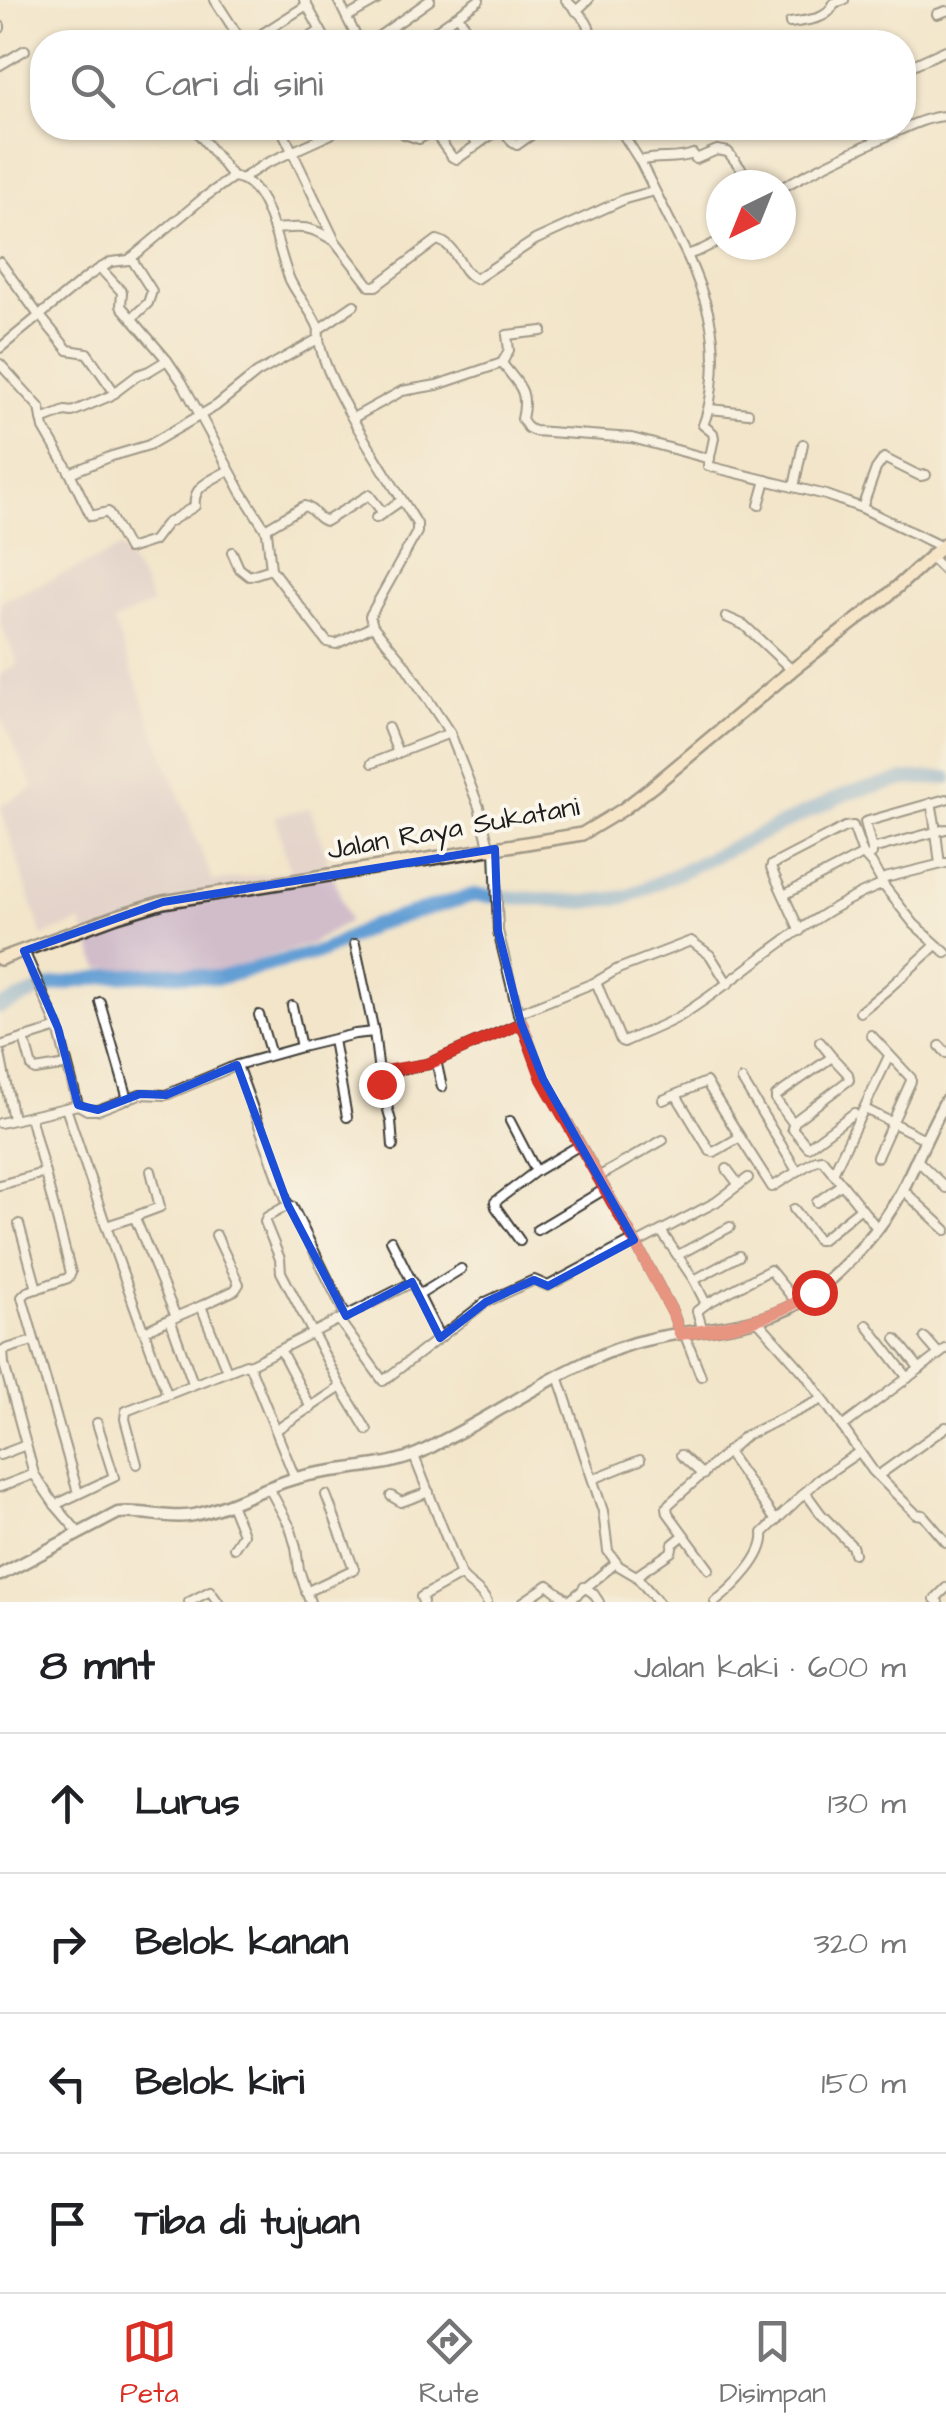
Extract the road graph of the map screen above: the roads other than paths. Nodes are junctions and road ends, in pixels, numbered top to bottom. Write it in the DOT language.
graph roads {
  1 [pos="215,0"];
  2 [pos="338,0"];
  3 [pos="408,0"];
  4 [pos="430,0"];
  5 [pos="479,0"];
  6 [pos="566,0"];
  7 [pos="588,0"];
  8 [pos="844,0"];
  9 [pos="375,1"];
  10 [pos="306,3"];
  11 [pos="576,11"];
  12 [pos="414,12"];
  13 [pos="458,16"];
  14 [pos="347,17"];
  15 [pos="790,23"];
  16 [pos="236,30"];
  17 [pos="264,30"];
  18 [pos="320,30"];
  19 [pos="353,30"];
  20 [pos="388,30"];
  21 [pos="438,30"];
  22 [pos="468,30"];
  23 [pos="590,30"];
  24 [pos="25,50"];
  25 [pos="946,50"];
  26 [pos="916,64"];
  27 [pos="0,65"];
  28 [pos="946,116"];
  29 [pos="916,123"];
  30 [pos="205,140"];
  31 [pos="286,140"];
  32 [pos="319,140"];
  33 [pos="440,140"];
  34 [pos="475,140"];
  35 [pos="484,140"];
  36 [pos="626,140"];
  37 [pos="877,140"];
  38 [pos="478,144"];
  39 [pos="292,152"];
  40 [pos="640,162"];
  41 [pos="742,170"];
  42 [pos="238,177"];
  43 [pos="796,180"];
  44 [pos="654,191"];
  45 [pos="276,230"];
  46 [pos="334,241"];
  47 [pos="706,248"];
  48 [pos="687,254"];
  49 [pos="131,258"];
  50 [pos="0,262"];
  51 [pos="100,268"];
  52 [pos="354,306"];
  53 [pos="40,317"];
  54 [pos="132,318"];
  55 [pos="319,329"];
  56 [pos="542,332"];
  57 [pos="318,339"];
  58 [pos="0,348"];
  59 [pos="168,360"];
  60 [pos="502,363"];
  61 [pos="0,364"];
  62 [pos="115,393"];
  63 [pos="710,410"];
  64 [pos="748,414"];
  65 [pos="201,416"];
  66 [pos="353,418"];
  67 [pos="42,420"];
  68 [pos="803,444"];
  69 [pos="710,458"];
  70 [pos="230,470"];
  71 [pos="70,473"];
  72 [pos="926,476"];
  73 [pos="766,480"];
  74 [pos="794,487"];
  75 [pos="402,500"];
  76 [pos="759,505"];
  77 [pos="862,508"];
  78 [pos="264,529"];
  79 [pos="944,545"];
  80 [pos="232,552"];
  81 [pos="932,558"];
  82 [pos="271,569"];
  83 [pos="946,572"];
  84 [pos="726,617"];
  85 [pos="372,626"];
  86 [pos="792,670"];
  87 [pos="388,728"];
  88 [pos="450,732"];
  89 [pos="398,754"];
  90 [pos="372,763"];
  91 [pos="946,799"];
  92 [pos="931,803"];
  93 [pos="865,822"];
  94 [pos="853,826"];
  95 [pos="942,830"];
  96 [pos="492,849"];
  97 [pos="868,852"];
  98 [pos="943,863"];
  99 [pos="882,882"];
  100 [pos="784,895"];
  101 [pos="800,931"];
  102 [pos="355,944"];
  103 [pos="936,944"];
  104 [pos="24,950"];
  105 [pos="946,953"];
  106 [pos="0,959"];
  107 [pos="596,982"];
  108 [pos="728,984"];
  109 [pos="100,1002"];
  110 [pos="292,1006"];
  111 [pos="860,1012"];
  112 [pos="260,1015"];
  113 [pos="520,1018"];
  114 [pos="58,1028"];
  115 [pos="374,1032"];
  116 [pos="871,1036"];
  117 [pos="24,1038"];
  118 [pos="333,1040"];
  119 [pos="820,1042"];
  120 [pos="0,1046"];
  121 [pos="301,1046"];
  122 [pos="0,1054"];
  123 [pos="271,1055"];
  124 [pos="889,1056"];
  125 [pos="832,1057"];
  126 [pos="436,1060"];
  127 [pos="67,1065"];
  128 [pos="237,1065"];
  129 [pos="379,1072"];
  130 [pos="742,1080"];
  131 [pos="442,1087"];
  132 [pos="676,1095"];
  133 [pos="128,1098"];
  134 [pos="663,1100"];
  135 [pos="946,1100"];
  136 [pos="78,1105"];
  137 [pos="66,1108"];
  138 [pos="865,1109"];
  139 [pos="854,1113"];
  140 [pos="30,1116"];
  141 [pos="347,1117"];
  142 [pos="13,1120"];
  143 [pos="510,1121"];
  144 [pos="0,1122"];
  145 [pos="893,1122"];
  146 [pos="793,1123"];
  147 [pos="740,1137"];
  148 [pos="925,1139"];
  149 [pos="663,1140"];
  150 [pos="580,1145"];
  151 [pos="393,1146"];
  152 [pos="811,1146"];
  153 [pos="877,1157"];
  154 [pos="820,1159"];
  155 [pos="916,1159"];
  156 [pos="727,1169"];
  157 [pos="151,1170"];
  158 [pos="536,1171"];
  159 [pos="796,1171"];
  160 [pos="833,1172"];
  161 [pos="44,1173"];
  162 [pos="598,1178"];
  163 [pos="748,1178"];
  164 [pos="842,1184"];
  165 [pos="0,1185"];
  166 [pos="739,1185"];
  167 [pos="946,1188"];
  168 [pos="605,1189"];
  169 [pos="902,1190"];
  170 [pos="817,1202"];
  171 [pos="288,1205"];
  172 [pos="861,1208"];
  173 [pos="794,1209"];
  174 [pos="134,1217"];
  175 [pos="19,1224"];
  176 [pos="106,1226"];
  177 [pos="730,1227"];
  178 [pos="877,1228"];
  179 [pos="537,1230"];
  180 [pos="662,1230"];
  181 [pos="946,1230"];
  182 [pos="216,1235"];
  183 [pos="391,1240"];
  184 [pos="520,1241"];
  185 [pos="635,1242"];
  186 [pos="678,1255"];
  187 [pos="740,1256"];
  188 [pos="461,1270"];
  189 [pos="694,1280"];
  190 [pos="413,1282"];
  191 [pos="36,1289"];
  192 [pos="419,1295"];
  193 [pos="706,1304"];
  194 [pos="797,1304"];
  195 [pos="201,1306"];
  196 [pos="173,1318"];
  197 [pos="342,1318"];
  198 [pos="757,1320"];
  199 [pos="867,1325"];
  200 [pos="144,1331"];
  201 [pos="703,1331"];
  202 [pos="682,1333"];
  203 [pos="313,1334"];
  204 [pos="440,1338"];
  205 [pos="924,1338"];
  206 [pos="896,1339"];
  207 [pos="34,1341"];
  208 [pos="2,1350"];
  209 [pos="282,1351"];
  210 [pos="942,1351"];
  211 [pos="249,1365"];
  212 [pos="920,1369"];
  213 [pos="228,1371"];
  214 [pos="558,1376"];
  215 [pos="701,1376"];
  216 [pos="908,1378"];
  217 [pos="193,1383"];
  218 [pos="341,1387"];
  219 [pos="166,1394"];
  220 [pos="824,1399"];
  221 [pos="311,1408"];
  222 [pos="96,1422"];
  223 [pos="842,1427"];
  224 [pos="946,1427"];
  225 [pos="276,1430"];
  226 [pos="367,1430"];
  227 [pos="26,1445"];
  228 [pos="727,1452"];
  229 [pos="859,1452"];
  230 [pos="0,1455"];
  231 [pos="681,1455"];
  232 [pos="414,1456"];
  233 [pos="640,1460"];
  234 [pos="138,1464"];
  235 [pos="34,1474"];
  236 [pos="702,1475"];
  237 [pos="879,1475"];
  238 [pos="295,1478"];
  239 [pos="593,1479"];
  240 [pos="0,1486"];
  241 [pos="269,1488"];
  242 [pos="429,1492"];
  243 [pos="805,1492"];
  244 [pos="78,1493"];
  245 [pos="326,1495"];
  246 [pos="392,1496"];
  247 [pos="55,1504"];
  248 [pos="231,1504"];
  249 [pos="776,1521"];
  250 [pos="80,1532"];
  251 [pos="684,1536"];
  252 [pos="946,1542"];
  253 [pos="234,1548"];
  254 [pos="854,1553"];
  255 [pos="616,1563"];
  256 [pos="708,1569"];
  257 [pos="0,1575"];
  258 [pos="462,1575"];
  259 [pos="636,1576"];
  260 [pos="584,1587"];
  261 [pos="946,1588"];
  262 [pos="306,1592"];
  263 [pos="422,1600"];
  264 [pos="190,1602"];
  265 [pos="218,1602"];
  266 [pos="310,1602"];
  267 [pos="411,1602"];
  268 [pos="487,1602"];
  269 [pos="523,1602"];
  270 [pos="600,1602"];
  271 [pos="658,1602"];
  272 [pos="715,1602"];
  273 [pos="938,1602"];
  1 -- 16 [label="street"];
  2 -- 14 [label="street"];
  3 -- 12 [label="street"];
  4 -- 12 [label="street"];
  5 -- 13 [label="street"];
  6 -- 11 [label="street"];
  7 -- 11 [label="street"];
  8 -- 15 [label="street"];
  9 -- 14 [label="street"];
  10 -- 17 [label="street"];
  10 -- 18 [label="street"];
  11 -- 23 [label="street"];
  12 -- 20 [label="street"];
  13 -- 21 [label="street"];
  13 -- 22 [label="street"];
  14 -- 19 [label="street"];
  24 -- 27 [label="street"];
  25 -- 26 [label="street"];
  28 -- 29 [label="street"];
  30 -- 42 [label="street"];
  31 -- 39 [label="street"];
  32 -- 39 [label="street"];
  33 -- 38 [label="street"];
  34 -- 38 [label="street"];
  35 -- 38 [label="street"];
  36 -- 40 [label="street"];
  37 -- 43 [label="street"];
  39 -- 42 [label="street"];
  39 -- 46 [label="street"];
  40 -- 41 [label="street"];
  40 -- 44 [label="street"];
  42 -- 45 [label="street"];
  42 -- 49 [label="street"];
  44 -- 46 [label="street"];
  44 -- 48 [label="street"];
  45 -- 46 [label="street"];
  45 -- 55 [label="street"];
  47 -- 48 [label="street"];
  48 -- 63 [label="street"];
  49 -- 51 [label="street"];
  49 -- 54 [label="street"];
  50 -- 53 [label="street"];
  51 -- 53 [label="street"];
  51 -- 54 [label="street"];
  52 -- 55 [label="street"];
  53 -- 58 [label="street"];
  53 -- 62 [label="street"];
  54 -- 59 [label="street"];
  55 -- 57 [label="street"];
  56 -- 60 [label="street"];
  57 -- 65 [label="street"];
  57 -- 66 [label="street"];
  59 -- 62 [label="street"];
  59 -- 65 [label="street"];
  60 -- 66 [label="street"];
  60 -- 69 [label="street"];
  61 -- 67 [label="street"];
  62 -- 67 [label="street"];
  63 -- 64 [label="street"];
  63 -- 69 [label="street"];
  65 -- 70 [label="street"];
  65 -- 71 [label="street"];
  66 -- 75 [label="street"];
  67 -- 71 [label="street"];
  68 -- 74 [label="street"];
  69 -- 73 [label="street"];
  70 -- 71 [label="street"];
  70 -- 78 [label="street"];
  72 -- 77 [label="street"];
  73 -- 74 [label="street"];
  73 -- 76 [label="street"];
  74 -- 77 [label="street"];
  75 -- 78 [label="street"];
  75 -- 85 [label="street"];
  77 -- 79 [label="street"];
  78 -- 82 [label="street"];
  79 -- 81 [label="main road, Jalan Raya Sukatani"];
  80 -- 82 [label="street"];
  81 -- 83 [label="street"];
  81 -- 86 [label="main road, Jalan Raya Sukatani"];
  82 -- 85 [label="street"];
  84 -- 86 [label="street"];
  85 -- 88 [label="street"];
  86 -- 96 [label="main road, Jalan Raya Sukatani"];
  87 -- 89 [label="street"];
  88 -- 89 [label="street"];
  88 -- 96 [label="street"];
  89 -- 90 [label="street"];
  91 -- 92 [label="street"];
  92 -- 93 [label="street"];
  92 -- 95 [label="street"];
  93 -- 94 [label="street"];
  93 -- 97 [label="street"];
  94 -- 97 [label="street"];
  94 -- 100 [label="street"];
  95 -- 97 [label="street"];
  95 -- 98 [label="street"];
  96 -- 104 [label="main road, Jalan Raya Sukatani"];
  96 -- 113 [label="street"];
  97 -- 99 [label="street"];
  97 -- 100 [label="street"];
  98 -- 99 [label="street"];
  99 -- 101 [label="street"];
  99 -- 103 [label="street"];
  100 -- 101 [label="street"];
  101 -- 108 [label="street"];
  102 -- 115 [label="street"];
  103 -- 105 [label="street"];
  103 -- 111 [label="street"];
  104 -- 106 [label="main road, Jalan Raya Sukatani"];
  104 -- 114 [label="street"];
  107 -- 108 [label="street"];
  107 -- 108 [label="street"];
  107 -- 113 [label="street"];
  109 -- 133 [label="street"];
  110 -- 121 [label="street"];
  112 -- 123 [label="street"];
  113 -- 126 [label="street"];
  113 -- 150 [label="street"];
  114 -- 117 [label="street"];
  114 -- 127 [label="street"];
  115 -- 118 [label="street"];
  115 -- 129 [label="street"];
  116 -- 124 [label="street"];
  117 -- 120 [label="street"];
  117 -- 127 [label="street"];
  118 -- 121 [label="street"];
  118 -- 141 [label="street"];
  119 -- 125 [label="street"];
  121 -- 123 [label="street"];
  122 -- 142 [label="street"];
  123 -- 128 [label="street"];
  124 -- 138 [label="street"];
  124 -- 145 [label="street"];
  125 -- 146 [label="street"];
  125 -- 146 [label="street"];
  126 -- 129 [label="street"];
  126 -- 131 [label="street"];
  127 -- 136 [label="street"];
  128 -- 133 [label="street"];
  128 -- 171 [label="street"];
  129 -- 151 [label="street"];
  130 -- 159 [label="street"];
  132 -- 134 [label="street"];
  132 -- 147 [label="street"];
  132 -- 147 [label="street"];
  133 -- 136 [label="street"];
  135 -- 148 [label="street"];
  136 -- 137 [label="street"];
  137 -- 140 [label="street"];
  137 -- 176 [label="street"];
  138 -- 145 [label="street"];
  138 -- 160 [label="street"];
  139 -- 152 [label="street"];
  140 -- 142 [label="street"];
  140 -- 161 [label="street"];
  142 -- 144 [label="street"];
  143 -- 158 [label="street"];
  145 -- 148 [label="street"];
  145 -- 153 [label="street"];
  146 -- 152 [label="street"];
  147 -- 159 [label="street"];
  148 -- 155 [label="street"];
  149 -- 162 [label="street"];
  150 -- 158 [label="street"];
  150 -- 162 [label="street"];
  152 -- 154 [label="street"];
  154 -- 159 [label="street"];
  154 -- 160 [label="street"];
  155 -- 167 [label="street"];
  155 -- 169 [label="street"];
  156 -- 166 [label="street"];
  157 -- 174 [label="street"];
  158 -- 184 [label="street"];
  160 -- 164 [label="street"];
  161 -- 165 [label="street"];
  161 -- 191 [label="street"];
  162 -- 168 [label="street"];
  163 -- 166 [label="street"];
  164 -- 170 [label="street"];
  164 -- 172 [label="street"];
  166 -- 180 [label="street"];
  168 -- 179 [label="street"];
  168 -- 185 [label="street"];
  169 -- 178 [label="street"];
  169 -- 181 [label="street"];
  171 -- 197 [label="street"];
  171 -- 203 [label="street"];
  172 -- 173 [label="street"];
  172 -- 178 [label="street"];
  174 -- 176 [label="street"];
  174 -- 196 [label="street"];
  175 -- 191 [label="street"];
  176 -- 200 [label="street"];
  177 -- 186 [label="street"];
  178 -- 194 [label="street"];
  180 -- 185 [label="street"];
  180 -- 186 [label="street"];
  182 -- 195 [label="street"];
  183 -- 190 [label="street"];
  185 -- 202 [label="street"];
  185 -- 204 [label="street"];
  186 -- 189 [label="street"];
  187 -- 189 [label="street"];
  188 -- 192 [label="street"];
  189 -- 193 [label="street"];
  190 -- 192 [label="street"];
  190 -- 197 [label="street"];
  191 -- 207 [label="street"];
  192 -- 204 [label="street"];
  193 -- 194 [label="street"];
  193 -- 201 [label="street"];
  194 -- 198 [label="street"];
  195 -- 196 [label="street"];
  195 -- 213 [label="street"];
  196 -- 200 [label="street"];
  196 -- 217 [label="street"];
  197 -- 203 [label="street"];
  197 -- 204 [label="street"];
  198 -- 201 [label="street"];
  198 -- 220 [label="street"];
  199 -- 216 [label="street"];
  200 -- 219 [label="street"];
  201 -- 202 [label="street"];
  202 -- 214 [label="street"];
  202 -- 215 [label="street"];
  203 -- 209 [label="street"];
  203 -- 218 [label="street"];
  205 -- 210 [label="street"];
  206 -- 212 [label="street"];
  207 -- 208 [label="street"];
  207 -- 244 [label="street"];
  208 -- 227 [label="street"];
  209 -- 211 [label="street"];
  209 -- 221 [label="street"];
  210 -- 212 [label="street"];
  211 -- 213 [label="street"];
  211 -- 225 [label="street"];
  212 -- 216 [label="street"];
  213 -- 217 [label="street"];
  214 -- 232 [label="street"];
  214 -- 239 [label="street"];
  216 -- 223 [label="street"];
  217 -- 219 [label="street"];
  218 -- 221 [label="street"];
  218 -- 226 [label="street"];
  219 -- 234 [label="street"];
  220 -- 223 [label="street"];
  220 -- 228 [label="street"];
  221 -- 225 [label="street"];
  222 -- 244 [label="street"];
  223 -- 229 [label="street"];
  224 -- 237 [label="street"];
  225 -- 238 [label="street"];
  227 -- 230 [label="street"];
  227 -- 235 [label="street"];
  228 -- 236 [label="street"];
  228 -- 249 [label="street"];
  229 -- 237 [label="street"];
  229 -- 243 [label="street"];
  231 -- 236 [label="street"];
  232 -- 238 [label="street"];
  232 -- 242 [label="street"];
  233 -- 239 [label="street"];
  235 -- 240 [label="street"];
  235 -- 247 [label="street"];
  236 -- 251 [label="street"];
  237 -- 252 [label="street"];
  238 -- 241 [label="street"];
  239 -- 255 [label="street"];
  241 -- 248 [label="street"];
  241 -- 262 [label="street"];
  242 -- 246 [label="street"];
  242 -- 258 [label="street"];
  243 -- 249 [label="street"];
  243 -- 254 [label="street"];
  244 -- 247 [label="street"];
  245 -- 262 [label="street"];
  247 -- 250 [label="street"];
  248 -- 250 [label="street"];
  248 -- 253 [label="street"];
  249 -- 272 [label="street"];
  250 -- 257 [label="street"];
  251 -- 256 [label="street"];
  251 -- 259 [label="street"];
  255 -- 259 [label="street"];
  255 -- 260 [label="street"];
  258 -- 263 [label="street"];
  258 -- 268 [label="street"];
  259 -- 271 [label="street"];
  260 -- 269 [label="street"];
  260 -- 270 [label="street"];
  261 -- 273 [label="street"];
  262 -- 266 [label="street"];
  263 -- 267 [label="street"];
  264 -- 265 [label="street"];
}
